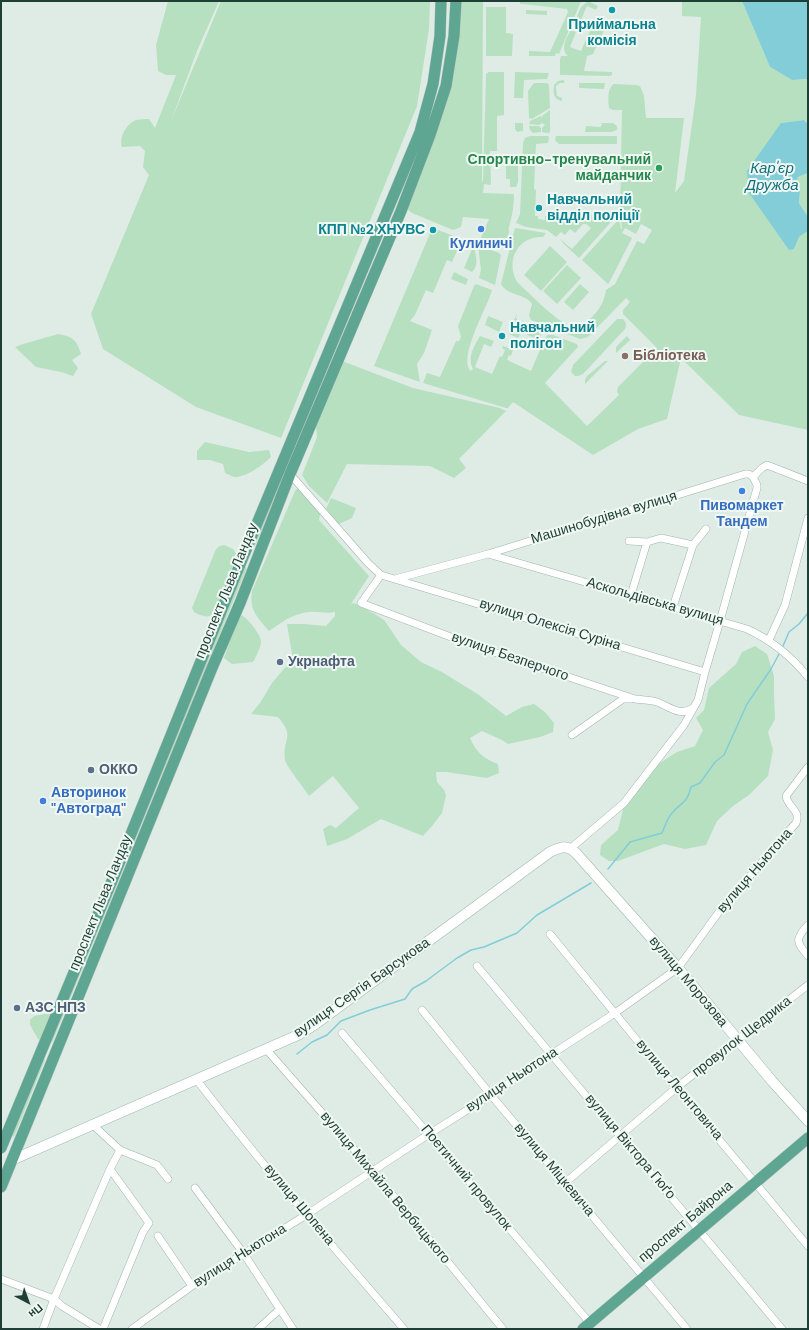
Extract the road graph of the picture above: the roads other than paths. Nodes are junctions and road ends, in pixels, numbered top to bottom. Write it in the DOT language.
graph roads {
  1 [pos="441,1"];
  2 [pos="456,1"];
  3 [pos="290,474"];
  4 [pos="753,477"];
  5 [pos="808,481"];
  6 [pos="808,518"];
  7 [pos="706,529"];
  8 [pos="629,540"];
  9 [pos="647,542"];
  10 [pos="693,545"];
  11 [pos="488,554"];
  12 [pos="241,562"];
  13 [pos="254,567"];
  14 [pos="381,575"];
  15 [pos="395,579"];
  16 [pos="631,595"];
  17 [pos="673,607"];
  18 [pos="720,621"];
  19 [pos="768,640"];
  20 [pos="705,672"];
  21 [pos="808,677"];
  22 [pos="635,699"];
  23 [pos="693,708"];
  24 [pos="572,735"];
  25 [pos="808,767"];
  26 [pos="568,848"];
  27 [pos="808,926"];
  28 [pos="550,934"];
  29 [pos="808,956"];
  30 [pos="477,966"];
  31 [pos="678,968"];
  32 [pos="808,985"];
  33 [pos="422,1010"];
  34 [pos="615,1014"];
  35 [pos="342,1033"];
  36 [pos="738,1041"];
  37 [pos="266,1049"];
  38 [pos="40,1052"];
  39 [pos="552,1054"];
  40 [pos="54,1057"];
  41 [pos="196,1079"];
  42 [pos="676,1088"];
  43 [pos="491,1095"];
  44 [pos="808,1121"];
  45 [pos="93,1125"];
  46 [pos="429,1134"];
  47 [pos="620,1137"];
  48 [pos="808,1138"];
  49 [pos="1,1148"];
  50 [pos="120,1150"];
  51 [pos="12,1160"];
  52 [pos="1,1166"];
  53 [pos="110,1169"];
  54 [pos="373,1171"];
  55 [pos="168,1179"];
  56 [pos="756,1182"];
  57 [pos="566,1183"];
  58 [pos="1,1187"];
  59 [pos="195,1188"];
  60 [pos="306,1215"];
  61 [pos="700,1230"];
  62 [pos="158,1236"];
  63 [pos="808,1246"];
  64 [pos="244,1254"];
  65 [pos="643,1278"];
  66 [pos="1,1279"];
  67 [pos="192,1286"];
  68 [pos="54,1299"];
  69 [pos="280,1310"];
  70 [pos="586,1326"];
  71 [pos="43,1329"];
  72 [pos="99,1329"];
  73 [pos="102,1329"];
  74 [pos="132,1329"];
  75 [pos="258,1329"];
  76 [pos="293,1329"];
  77 [pos="404,1329"];
  78 [pos="503,1329"];
  79 [pos="687,1329"];
  80 [pos="782,1329"];
  1 -- 12 [label="main road, проспект Льва Ландау"];
  2 -- 3 [label="main road, проспект Льва Ландау"];
  3 -- 13 [label="main road, проспект Льва Ландау"];
  3 -- 14 [label="street"];
  4 -- 5 [label="street"];
  4 -- 11 [label="street, Машинобудівна вулиця"];
  4 -- 18 [label="street"];
  6 -- 19 [label="street"];
  7 -- 10 [label="street"];
  8 -- 9 [label="street"];
  9 -- 10 [label="street"];
  9 -- 16 [label="street"];
  10 -- 17 [label="street"];
  11 -- 15 [label="street, Машинобудівна вулиця"];
  11 -- 16 [label="street, Аскольдівська вулиця"];
  12 -- 13 [label="main road"];
  12 -- 38 [label="main road, проспект Льва Ландау"];
  13 -- 40 [label="main road, проспект Льва Ландау"];
  14 -- 15 [label="street, вулиця Олексія Суріна"];
  14 -- 22 [label="street, вулиця Безперчого"];
  15 -- 20 [label="street, вулиця Олексія Суріна"];
  16 -- 17 [label="street, Аскольдівська вулиця"];
  17 -- 18 [label="street, Аскольдівська вулиця"];
  18 -- 19 [label="street, Аскольдівська вулиця"];
  18 -- 20 [label="street"];
  19 -- 21 [label="street, Аскольдівська вулиця"];
  20 -- 23 [label="street"];
  22 -- 23 [label="street, вулиця Безперчого"];
  22 -- 24 [label="street"];
  23 -- 26 [label="street"];
  25 -- 31 [label="street, вулиця Ньютона"];
  26 -- 31 [label="main road, вулиця Морозова"];
  26 -- 37 [label="main road, вулиця Сергія Барсукова"];
  27 -- 29 [label="street"];
  28 -- 34 [label="street, вулиця Леонтовича"];
  30 -- 39 [label="street, вулиця Віктора Гюґо"];
  31 -- 34 [label="street, вулиця Ньютона"];
  31 -- 36 [label="main road, вулиця Морозова"];
  32 -- 36 [label="street, провулок Щедрика"];
  33 -- 43 [label="street, вулиця Міцкевича"];
  34 -- 39 [label="street, вулиця Ньютона"];
  34 -- 42 [label="street, вулиця Леонтовича"];
  35 -- 46 [label="street, Поетичний провулок"];
  36 -- 42 [label="street, провулок Щедрика"];
  36 -- 44 [label="main road, вулиця Морозова"];
  37 -- 41 [label="main road, вулиця Сергія Барсукова"];
  37 -- 54 [label="street, вулиця Михайла Вербицького"];
  38 -- 40 [label="main road"];
  38 -- 49 [label="main road, проспект Льва Ландау"];
  39 -- 43 [label="street, вулиця Ньютона"];
  39 -- 47 [label="street, вулиця Віктора Гюґо"];
  40 -- 51 [label="main road, проспект Льва Ландау"];
  41 -- 45 [label="main road, вулиця Сергія Барсукова"];
  41 -- 60 [label="street, вулиця Шопена"];
  42 -- 47 [label="street, провулок Щедрика"];
  42 -- 56 [label="street, вулиця Леонтовича"];
  43 -- 46 [label="street, вулиця Ньютона"];
  43 -- 57 [label="street, вулиця Міцкевича"];
  45 -- 50 [label="street"];
  45 -- 51 [label="main road, вулиця Сергія Барсукова"];
  46 -- 54 [label="street, вулиця Ньютона"];
  46 -- 70 [label="street, Поетичний провулок"];
  47 -- 57 [label="street, провулок Щедрика"];
  47 -- 61 [label="street, вулиця Віктора Гюґо"];
  48 -- 56 [label="main road, проспект Байрона"];
  50 -- 53 [label="street"];
  50 -- 55 [label="street"];
  51 -- 52 [label="main road"];
  51 -- 58 [label="main road, проспект Льва Ландау"];
  53 -- 68 [label="street"];
  53 -- 73 [label="street"];
  54 -- 60 [label="street, вулиця Ньютона"];
  54 -- 78 [label="street, вулиця Михайла Вербицького"];
  56 -- 61 [label="main road, проспект Байрона"];
  56 -- 63 [label="street, вулиця Леонтовича"];
  57 -- 65 [label="street, вулиця Міцкевича"];
  59 -- 64 [label="street"];
  60 -- 64 [label="street, вулиця Ньютона"];
  60 -- 77 [label="street, вулиця Шопена"];
  61 -- 65 [label="main road, проспект Байрона"];
  61 -- 80 [label="street, вулиця Віктора Гюґо"];
  62 -- 67 [label="street"];
  64 -- 67 [label="street, вулиця Ньютона"];
  64 -- 69 [label="street"];
  65 -- 70 [label="main road, проспект Байрона"];
  65 -- 79 [label="street, вулиця Міцкевича"];
  66 -- 68 [label="street"];
  67 -- 74 [label="street, вулиця Ньютона"];
  68 -- 71 [label="street"];
  68 -- 72 [label="street"];
  69 -- 75 [label="street"];
  69 -- 76 [label="street"];
}
